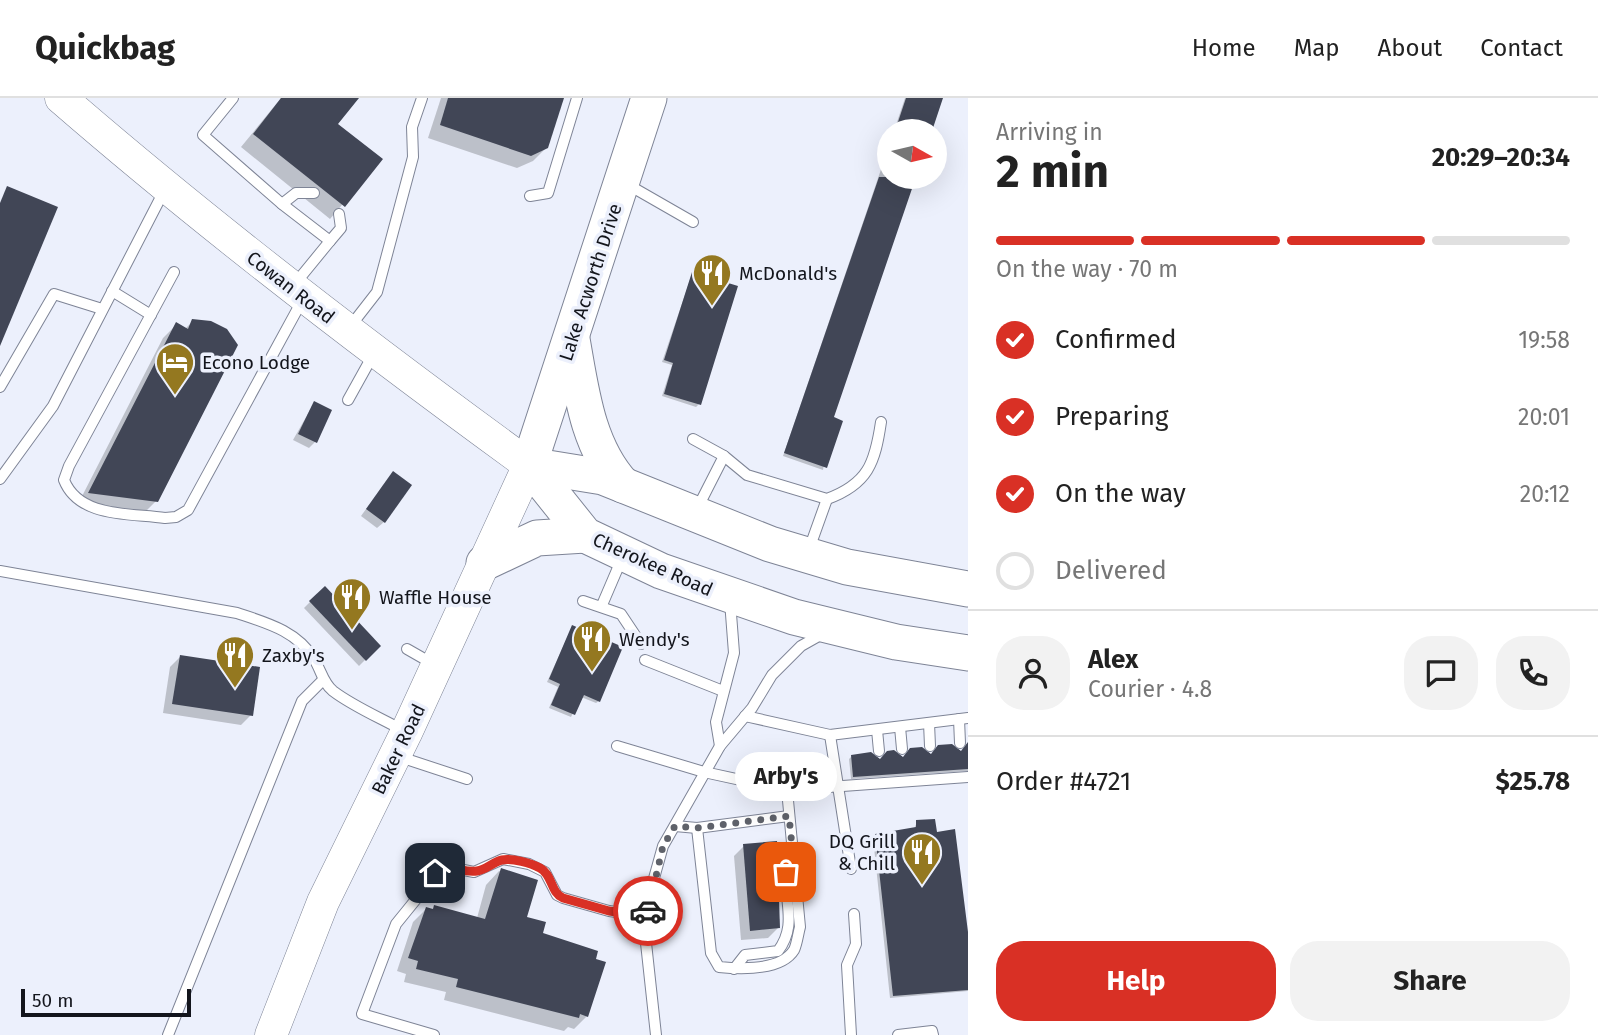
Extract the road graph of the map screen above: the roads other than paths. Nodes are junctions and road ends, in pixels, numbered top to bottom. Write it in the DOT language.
graph roads {
  1 [pos="61,98"];
  2 [pos="233,98"];
  3 [pos="422,98"];
  4 [pos="577,98"];
  5 [pos="649,98"];
  6 [pos="623,182"];
  7 [pos="165,188"];
  8 [pos="314,193"];
  9 [pos="530,196"];
  10 [pos="282,204"];
  11 [pos="339,214"];
  12 [pos="693,222"];
  13 [pos="330,241"];
  14 [pos="174,272"];
  15 [pos="112,291"];
  16 [pos="298,292"];
  17 [pos="102,309"];
  18 [pos="151,316"];
  19 [pos="347,330"];
  20 [pos="571,337"];
  21 [pos="375,353"];
  22 [pos="0,387"];
  23 [pos="348,400"];
  24 [pos="881,422"];
  25 [pos="693,439"];
  26 [pos="724,456"];
  27 [pos="528,465"];
  28 [pos="0,479"];
  29 [pos="623,485"];
  30 [pos="827,499"];
  31 [pos="694,515"];
  32 [pos="585,535"];
  33 [pos="624,554"];
  34 [pos="807,556"];
  35 [pos="484,563"];
  36 [pos="0,571"];
  37 [pos="968,589"];
  38 [pos="729,597"];
  39 [pos="583,601"];
  40 [pos="602,605"];
  41 [pos="836,628"];
  42 [pos="641,645"];
  43 [pos="407,649"];
  44 [pos="968,653"];
  45 [pos="645,660"];
  46 [pos="437,666"];
  47 [pos="323,680"];
  48 [pos="723,691"];
  49 [pos="746,716"];
  50 [pos="963,718"];
  51 [pos="929,723"];
  52 [pos="900,727"];
  53 [pos="877,730"];
  54 [pos="830,735"];
  55 [pos="960,743"];
  56 [pos="401,744"];
  57 [pos="617,746"];
  58 [pos="720,746"];
  59 [pos="930,746"];
  60 [pos="902,749"];
  61 [pos="879,751"];
  62 [pos="704,772"];
  63 [pos="964,775"];
  64 [pos="467,779"];
  65 [pos="837,787"];
  66 [pos="787,790"];
  67 [pos="789,816"];
  68 [pos="675,826"];
  69 [pos="697,828"];
  70 [pos="851,869"];
  71 [pos="854,914"];
  72 [pos="647,916"];
  73 [pos="169,1035"];
  74 [pos="271,1035"];
  75 [pos="434,1035"];
  76 [pos="656,1035"];
  77 [pos="851,1035"];
  78 [pos="898,1035"];
  79 [pos="933,1035"];
  1 -- 7 [label="main road, Cowan Road"];
  2 -- 10 [label="lane"];
  3 -- 19 [label="lane"];
  4 -- 9 [label="lane"];
  5 -- 6 [label="main road, Lake Acworth Drive"];
  6 -- 12 [label="lane"];
  6 -- 20 [label="main road, Lake Acworth Drive"];
  7 -- 15 [label="lane"];
  7 -- 16 [label="main road, Cowan Road"];
  8 -- 10 [label="lane"];
  10 -- 13 [label="lane"];
  11 -- 13 [label="lane"];
  13 -- 16 [label="lane"];
  14 -- 18 [label="lane"];
  15 -- 17 [label="lane"];
  15 -- 18 [label="lane"];
  16 -- 18 [label="lane"];
  16 -- 19 [label="main road, Cowan Road"];
  17 -- 22 [label="lane"];
  17 -- 28 [label="lane"];
  19 -- 21 [label="main road, Cowan Road"];
  20 -- 27 [label="main road, Lake Acworth Drive"];
  20 -- 29 [label="main road"];
  21 -- 23 [label="lane"];
  21 -- 27 [label="main road, Cowan Road"];
  24 -- 30 [label="lane"];
  25 -- 26 [label="lane"];
  26 -- 30 [label="lane"];
  26 -- 31 [label="lane"];
  27 -- 29 [label="main road"];
  27 -- 32 [label="main road, Cherokee Road"];
  27 -- 35 [label="main road, Baker Road"];
  29 -- 31 [label="main road"];
  30 -- 34 [label="lane"];
  31 -- 34 [label="main road"];
  32 -- 33 [label="main road, Cherokee Road"];
  32 -- 35 [label="main road"];
  33 -- 38 [label="main road, Cherokee Road"];
  33 -- 40 [label="lane"];
  34 -- 37 [label="main road"];
  35 -- 46 [label="main road, Baker Road"];
  36 -- 47 [label="lane"];
  38 -- 41 [label="main road, Cherokee Road"];
  38 -- 48 [label="lane"];
  39 -- 40 [label="lane"];
  40 -- 42 [label="lane"];
  41 -- 44 [label="main road, Cherokee Road"];
  41 -- 49 [label="lane"];
  43 -- 46 [label="lane"];
  45 -- 48 [label="lane"];
  46 -- 56 [label="main road, Baker Road"];
  47 -- 56 [label="lane"];
  47 -- 73 [label="lane"];
  48 -- 58 [label="lane"];
  49 -- 54 [label="lane"];
  49 -- 58 [label="lane"];
  50 -- 51 [label="lane"];
  50 -- 55 [label="lane"];
  51 -- 52 [label="lane"];
  51 -- 59 [label="lane"];
  52 -- 53 [label="lane"];
  52 -- 60 [label="lane"];
  53 -- 54 [label="lane"];
  53 -- 61 [label="lane"];
  54 -- 65 [label="lane"];
  56 -- 64 [label="lane"];
  56 -- 74 [label="main road, Baker Road"];
  57 -- 62 [label="lane"];
  58 -- 62 [label="lane"];
  62 -- 66 [label="lane"];
  62 -- 68 [label="lane"];
  63 -- 65 [label="lane"];
  65 -- 66 [label="lane"];
  65 -- 70 [label="lane"];
  66 -- 67 [label="lane"];
  67 -- 69 [label="lane"];
  67 -- 69 [label="lane"];
  68 -- 69 [label="lane"];
  68 -- 72 [label="lane"];
  71 -- 77 [label="lane"];
  72 -- 75 [label="lane"];
  72 -- 76 [label="lane"];
  78 -- 79 [label="lane"];
}
